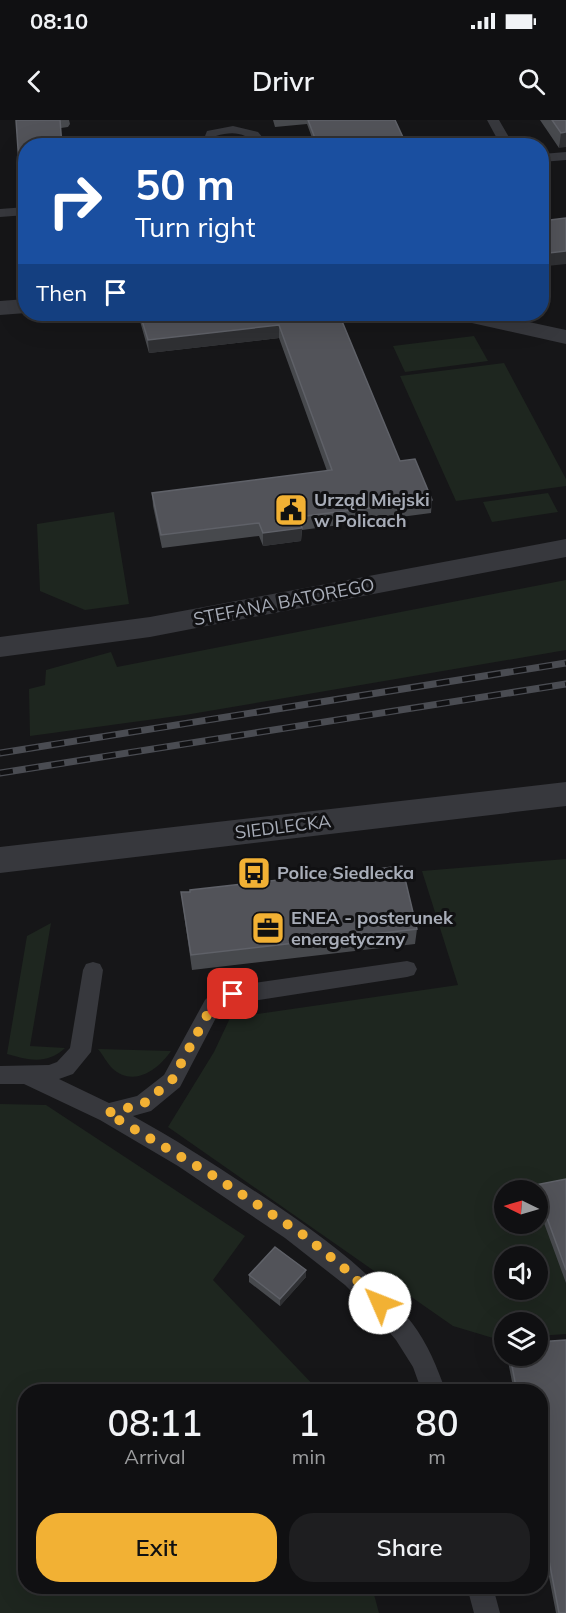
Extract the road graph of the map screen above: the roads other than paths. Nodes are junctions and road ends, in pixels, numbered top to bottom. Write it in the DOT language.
graph roads {
  1 [pos="493,120"];
  2 [pos="210,138"];
  3 [pos="260,138"];
  4 [pos="503,138"];
  5 [pos="566,156"];
  6 [pos="549,157"];
  7 [pos="18,212"];
  8 [pos="0,213"];
  9 [pos="18,307"];
  10 [pos="0,308"];
  11 [pos="494,321"];
  12 [pos="566,337"];
  13 [pos="566,548"];
  14 [pos="0,647"];
  15 [pos="566,794"];
  16 [pos="0,860"];
  17 [pos="407,969"];
  18 [pos="93,970"];
  19 [pos="0,1075"];
  20 [pos="26,1076"];
  21 [pos="107,1113"];
  22 [pos="430,1384"];
  23 [pos="482,1594"];
  24 [pos="487,1613"];
  1 -- 4 [label="lane"];
  2 -- 3 [label="lane"];
  5 -- 6 [label="lane"];
  7 -- 8 [label="lane"];
  9 -- 10 [label="street"];
  11 -- 12 [label="street"];
  13 -- 14 [label="street, STEFANA BATOREGO"];
  15 -- 16 [label="street, SIEDLECKA"];
  17 -- 21 [label="lane"];
  18 -- 20 [label="lane"];
  19 -- 20 [label="lane"];
  20 -- 21 [label="lane"];
  21 -- 22 [label="lane"];
  23 -- 24 [label="lane"];
}
